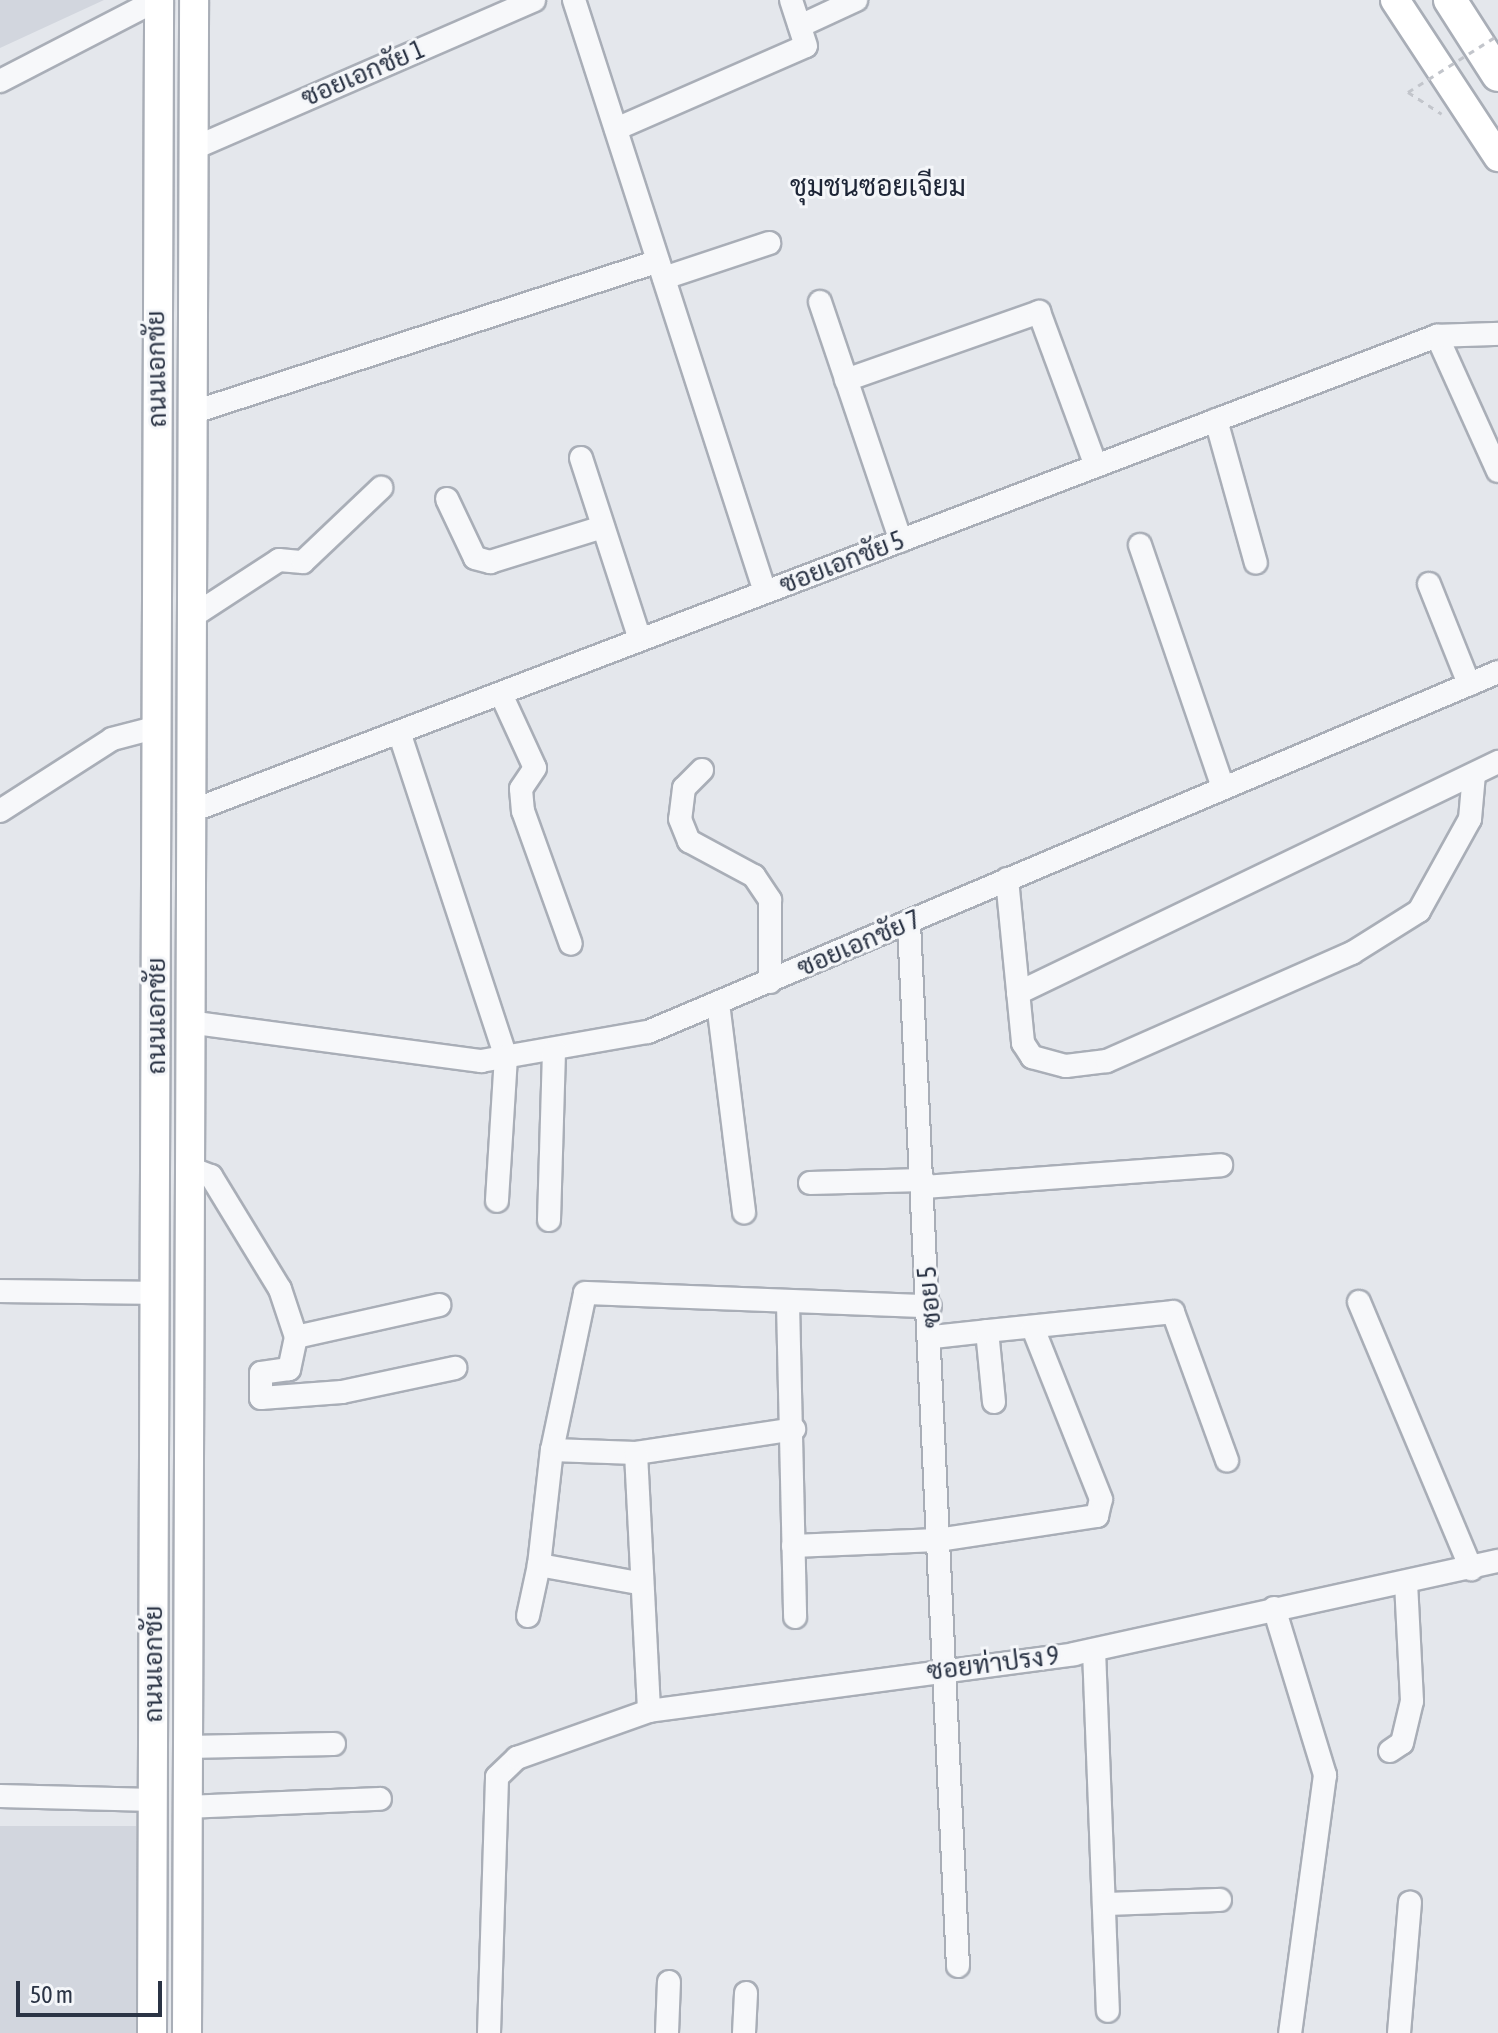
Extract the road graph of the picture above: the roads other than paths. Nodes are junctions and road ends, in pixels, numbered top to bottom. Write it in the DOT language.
graph roads {
  1 [pos="158,0"];
  2 [pos="194,0"];
  3 [pos="534,0"];
  4 [pos="574,0"];
  5 [pos="791,0"];
  6 [pos="856,0"];
  7 [pos="1395,0"];
  8 [pos="1450,0"];
  9 [pos="800,26"];
  10 [pos="1498,75"];
  11 [pos="0,81"];
  12 [pos="616,129"];
  13 [pos="192,149"];
  14 [pos="1498,157"];
  15 [pos="769,243"];
  16 [pos="661,270"];
  17 [pos="820,302"];
  18 [pos="1498,334"];
  19 [pos="1437,336"];
  20 [pos="846,380"];
  21 [pos="191,413"];
  22 [pos="157,416"];
  23 [pos="1216,420"];
  24 [pos="581,458"];
  25 [pos="1096,466"];
  26 [pos="1498,471"];
  27 [pos="381,488"];
  28 [pos="447,499"];
  29 [pos="603,527"];
  30 [pos="901,541"];
  31 [pos="1140,545"];
  32 [pos="1256,563"];
  33 [pos="1429,584"];
  34 [pos="765,592"];
  35 [pos="190,618"];
  36 [pos="640,640"];
  37 [pos="1498,672"];
  38 [pos="1469,684"];
  39 [pos="501,694"];
  40 [pos="158,727"];
  41 [pos="399,732"];
  42 [pos="1498,762"];
  43 [pos="702,770"];
  44 [pos="1474,774"];
  45 [pos="1223,787"];
  46 [pos="0,811"];
  47 [pos="189,812"];
  48 [pos="1007,879"];
  49 [pos="909,924"];
  50 [pos="571,944"];
  51 [pos="770,982"];
  52 [pos="1018,993"];
  53 [pos="718,1003"];
  54 [pos="188,1022"];
  55 [pos="554,1049"];
  56 [pos="506,1057"];
  57 [pos="1221,1165"];
  58 [pos="187,1167"];
  59 [pos="810,1183"];
  60 [pos="924,1184"];
  61 [pos="497,1201"];
  62 [pos="744,1212"];
  63 [pos="549,1220"];
  64 [pos="0,1291"];
  65 [pos="155,1293"];
  66 [pos="1359,1302"];
  67 [pos="788,1303"];
  68 [pos="439,1305"];
  69 [pos="930,1306"];
  70 [pos="1033,1328"];
  71 [pos="987,1331"];
  72 [pos="296,1337"];
  73 [pos="933,1337"];
  74 [pos="455,1368"];
  75 [pos="994,1402"];
  76 [pos="794,1429"];
  77 [pos="552,1450"];
  78 [pos="636,1453"];
  79 [pos="1227,1460"];
  80 [pos="938,1540"];
  81 [pos="793,1546"];
  82 [pos="1498,1561"];
  83 [pos="539,1565"];
  84 [pos="1471,1569"];
  85 [pos="1406,1582"];
  86 [pos="638,1583"];
  87 [pos="1274,1608"];
  88 [pos="528,1616"];
  89 [pos="795,1617"];
  90 [pos="1094,1650"];
  91 [pos="948,1670"];
  92 [pos="649,1711"];
  93 [pos="334,1744"];
  94 [pos="186,1747"];
  95 [pos="1390,1751"];
  96 [pos="0,1796"];
  97 [pos="380,1799"];
  98 [pos="153,1800"];
  99 [pos="186,1807"];
  100 [pos="1220,1900"];
  101 [pos="1410,1902"];
  102 [pos="1104,1904"];
  103 [pos="958,1966"];
  104 [pos="669,1982"];
  105 [pos="746,1993"];
  106 [pos="1108,2011"];
  107 [pos="152,2033"];
  108 [pos="187,2033"];
  109 [pos="489,2033"];
  110 [pos="667,2033"];
  111 [pos="744,2033"];
  112 [pos="1290,2033"];
  113 [pos="1399,2033"];
  1 -- 11 [label="street"];
  1 -- 22 [label="main road, ถนนเอกชัย"];
  2 -- 13 [label="main road, ถนนเอกชัย"];
  3 -- 13 [label="street, ซอยเอกชัย 1"];
  4 -- 12 [label="street"];
  5 -- 9 [label="street"];
  6 -- 9 [label="street"];
  7 -- 14 [label="main road"];
  8 -- 10 [label="highway"];
  9 -- 12 [label="street"];
  12 -- 16 [label="street"];
  13 -- 21 [label="main road, ถนนเอกชัย"];
  15 -- 16 [label="street"];
  16 -- 21 [label="street"];
  16 -- 34 [label="street"];
  17 -- 20 [label="street"];
  18 -- 19 [label="street, ซอยเอกชัย 5"];
  19 -- 23 [label="street, ซอยเอกชัย 5"];
  19 -- 26 [label="street"];
  20 -- 25 [label="street"];
  20 -- 30 [label="street"];
  21 -- 22 [label="main road"];
  21 -- 35 [label="main road, ถนนเอกชัย"];
  22 -- 40 [label="main road, ถนนเอกชัย"];
  23 -- 25 [label="street, ซอยเอกชัย 5"];
  23 -- 32 [label="street"];
  24 -- 29 [label="street"];
  25 -- 30 [label="street, ซอยเอกชัย 5"];
  27 -- 35 [label="street"];
  28 -- 29 [label="street"];
  29 -- 36 [label="street"];
  30 -- 34 [label="street, ซอยเอกชัย 5"];
  31 -- 45 [label="street"];
  33 -- 38 [label="street"];
  34 -- 36 [label="street, ซอยเอกชัย 5"];
  35 -- 47 [label="main road, ถนนเอกชัย"];
  36 -- 39 [label="street, ซอยเอกชัย 5"];
  37 -- 38 [label="street, ซอยเอกชัย 7"];
  38 -- 45 [label="street, ซอยเอกชัย 7"];
  39 -- 41 [label="street, ซอยเอกชัย 5"];
  39 -- 50 [label="street"];
  40 -- 46 [label="street"];
  40 -- 65 [label="main road, ถนนเอกชัย"];
  41 -- 47 [label="street, ซอยเอกชัย 5"];
  41 -- 56 [label="street"];
  42 -- 44 [label="street"];
  43 -- 51 [label="street"];
  44 -- 52 [label="street"];
  44 -- 52 [label="street"];
  45 -- 48 [label="street, ซอยเอกชัย 7"];
  47 -- 54 [label="main road, ถนนเอกชัย"];
  48 -- 49 [label="street, ซอยเอกชัย 7"];
  48 -- 52 [label="street"];
  49 -- 51 [label="street, ซอยเอกชัย 7"];
  49 -- 60 [label="street, ซอย 5"];
  51 -- 53 [label="street, ซอยเอกชัย 7"];
  53 -- 55 [label="street, ซอยเอกชัย 7"];
  53 -- 62 [label="street"];
  54 -- 56 [label="street, ซอยเอกชัย 7"];
  54 -- 58 [label="main road, ถนนเอกชัย"];
  55 -- 56 [label="street, ซอยเอกชัย 7"];
  55 -- 63 [label="street"];
  56 -- 61 [label="street"];
  57 -- 60 [label="street"];
  58 -- 72 [label="street"];
  58 -- 94 [label="main road, ถนนเอกชัย"];
  59 -- 60 [label="street"];
  60 -- 69 [label="street, ซอย 5"];
  64 -- 65 [label="street"];
  65 -- 98 [label="main road, ถนนเอกชัย"];
  66 -- 84 [label="street"];
  67 -- 69 [label="street"];
  67 -- 76 [label="street"];
  67 -- 77 [label="street"];
  68 -- 72 [label="street"];
  69 -- 73 [label="street, ซอย 5"];
  70 -- 71 [label="street"];
  70 -- 79 [label="street"];
  70 -- 80 [label="street"];
  71 -- 73 [label="street"];
  71 -- 75 [label="street"];
  72 -- 74 [label="street"];
  73 -- 80 [label="street, ซอย 5"];
  76 -- 78 [label="street"];
  76 -- 81 [label="street"];
  77 -- 78 [label="street"];
  77 -- 83 [label="street"];
  78 -- 86 [label="street"];
  80 -- 81 [label="street"];
  80 -- 91 [label="street, ซอย 5"];
  81 -- 89 [label="street"];
  82 -- 84 [label="street, ซอยท่าปรง 9"];
  83 -- 86 [label="street"];
  83 -- 88 [label="street"];
  84 -- 85 [label="street, ซอยท่าปรง 9"];
  85 -- 87 [label="street, ซอยท่าปรง 9"];
  85 -- 95 [label="street"];
  86 -- 92 [label="street"];
  87 -- 90 [label="street, ซอยท่าปรง 9"];
  87 -- 112 [label="street"];
  90 -- 91 [label="street, ซอยท่าปรง 9"];
  90 -- 102 [label="street"];
  91 -- 92 [label="street, ซอยท่าปรง 9"];
  91 -- 103 [label="street, ซอย 5"];
  92 -- 109 [label="street, ซอยท่าปรง 9"];
  93 -- 94 [label="street"];
  94 -- 99 [label="main road, ถนนเอกชัย"];
  96 -- 98 [label="street"];
  97 -- 99 [label="street"];
  98 -- 107 [label="main road, ถนนเอกชัย"];
  99 -- 108 [label="main road, ถนนเอกชัย"];
  100 -- 102 [label="street"];
  101 -- 113 [label="street"];
  102 -- 106 [label="street"];
  104 -- 110 [label="street"];
  105 -- 111 [label="street"];
}
